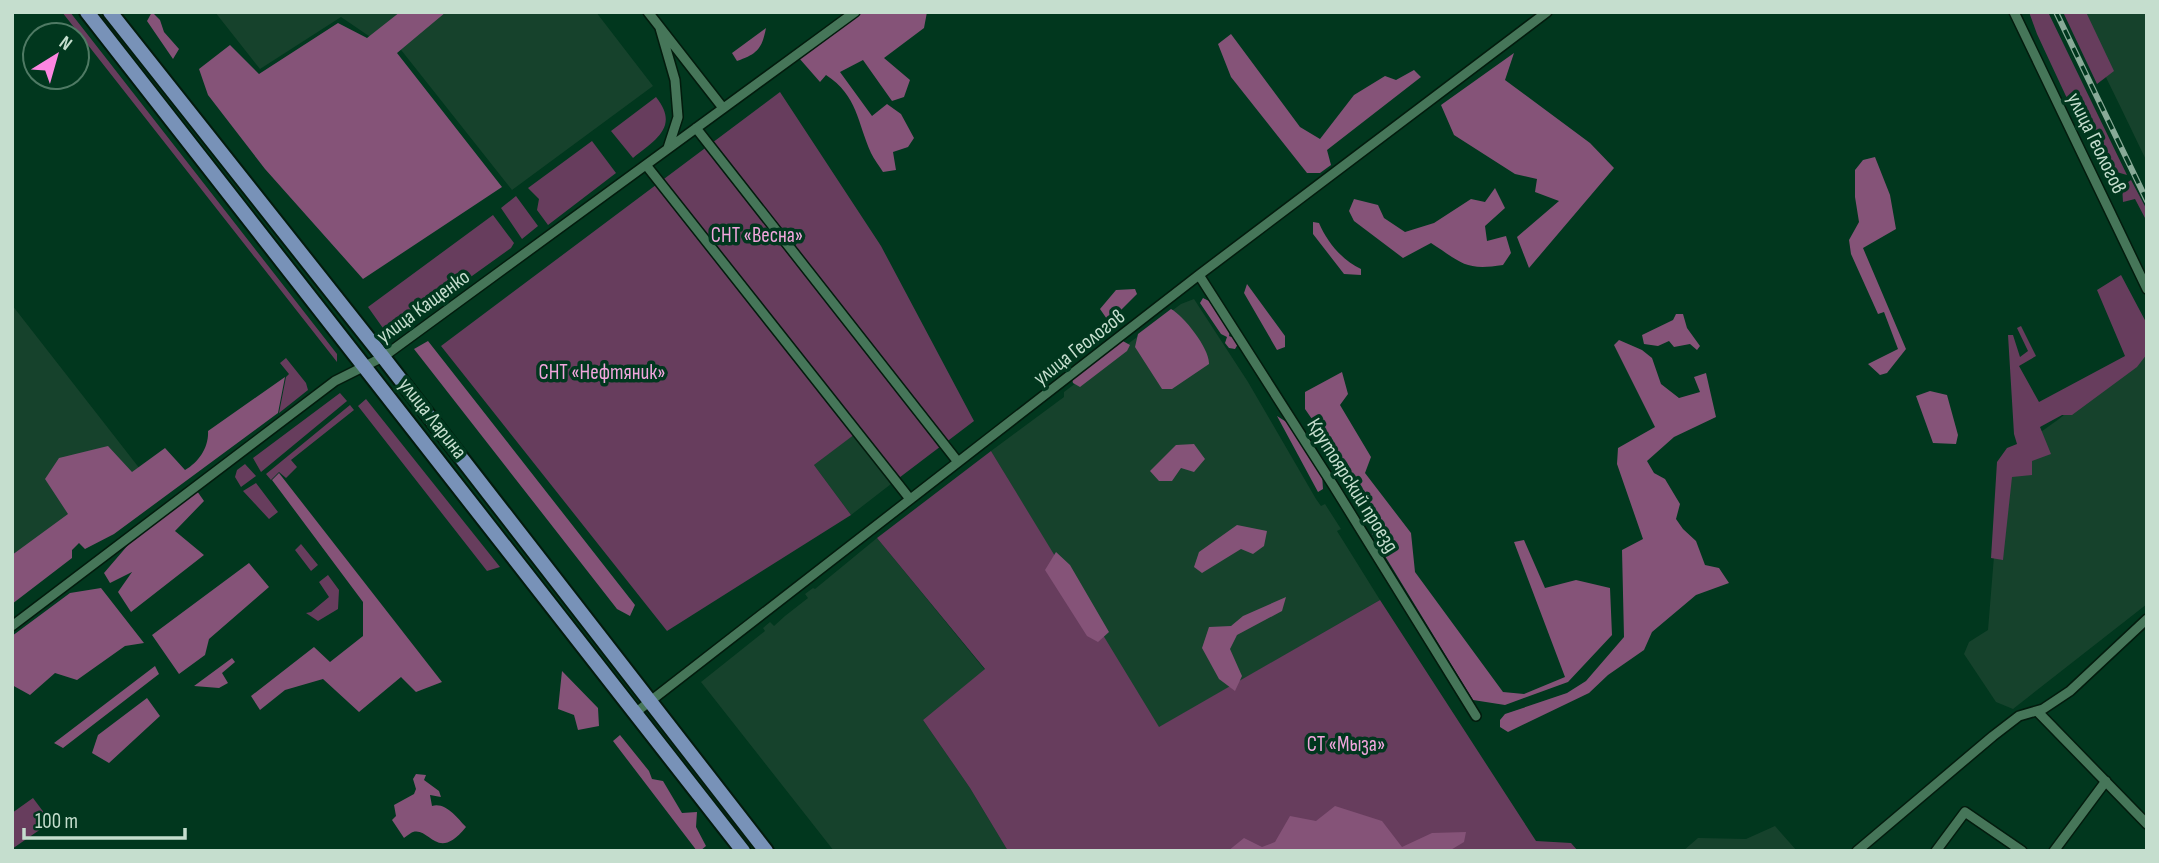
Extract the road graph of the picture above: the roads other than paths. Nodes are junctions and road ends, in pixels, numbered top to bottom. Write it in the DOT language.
graph roads {
  1 [pos="87,12"];
  2 [pos="110,12"];
  3 [pos="648,12"];
  4 [pos="855,12"];
  5 [pos="1547,12"];
  6 [pos="2014,12"];
  7 [pos="660,28"];
  8 [pos="723,108"];
  9 [pos="696,128"];
  10 [pos="668,149"];
  11 [pos="646,164"];
  12 [pos="1199,275"];
  13 [pos="2147,289"];
  14 [pos="383,357"];
  15 [pos="366,366"];
  16 [pos="958,462"];
  17 [pos="910,499"];
  18 [pos="2147,619"];
  19 [pos="12,626"];
  20 [pos="649,702"];
  21 [pos="2037,711"];
  22 [pos="635,713"];
  23 [pos="1476,716"];
  24 [pos="2106,781"];
  25 [pos="2147,824"];
  26 [pos="743,851"];
  27 [pos="765,851"];
  28 [pos="1857,851"];
  29 [pos="1936,851"];
  30 [pos="2022,851"];
  31 [pos="2054,851"];
  1 -- 15 [label="main road, улица Ларина"];
  2 -- 14 [label="main road, улица Ларина"];
  3 -- 7 [label="street"];
  4 -- 8 [label="street, улица Кащенко"];
  5 -- 12 [label="street, улица Геологов"];
  6 -- 13 [label="street, улица Геологов"];
  7 -- 8 [label="street"];
  7 -- 10 [label="street"];
  8 -- 9 [label="street, улица Кащенко"];
  9 -- 10 [label="street, улица Кащенко"];
  9 -- 16 [label="street"];
  10 -- 11 [label="street, улица Кащенко"];
  11 -- 14 [label="street, улица Кащенко"];
  11 -- 17 [label="street"];
  12 -- 16 [label="street, улица Геологов"];
  12 -- 23 [label="street, Крутоярский проезд"];
  14 -- 15 [label="street, улица Кащенко"];
  14 -- 20 [label="main road, улица Ларина"];
  15 -- 19 [label="street, улица Кащенко"];
  15 -- 22 [label="main road, улица Ларина"];
  16 -- 17 [label="street, улица Геологов"];
  17 -- 20 [label="street, улица Геологов"];
  18 -- 21 [label="street"];
  20 -- 22 [label="street, улица Геологов"];
  20 -- 27 [label="main road, улица Ларина"];
  21 -- 24 [label="street"];
  21 -- 28 [label="street"];
  22 -- 26 [label="main road, улица Ларина"];
  24 -- 25 [label="street"];
  24 -- 31 [label="street"];
  29 -- 30 [label="street"];
}
